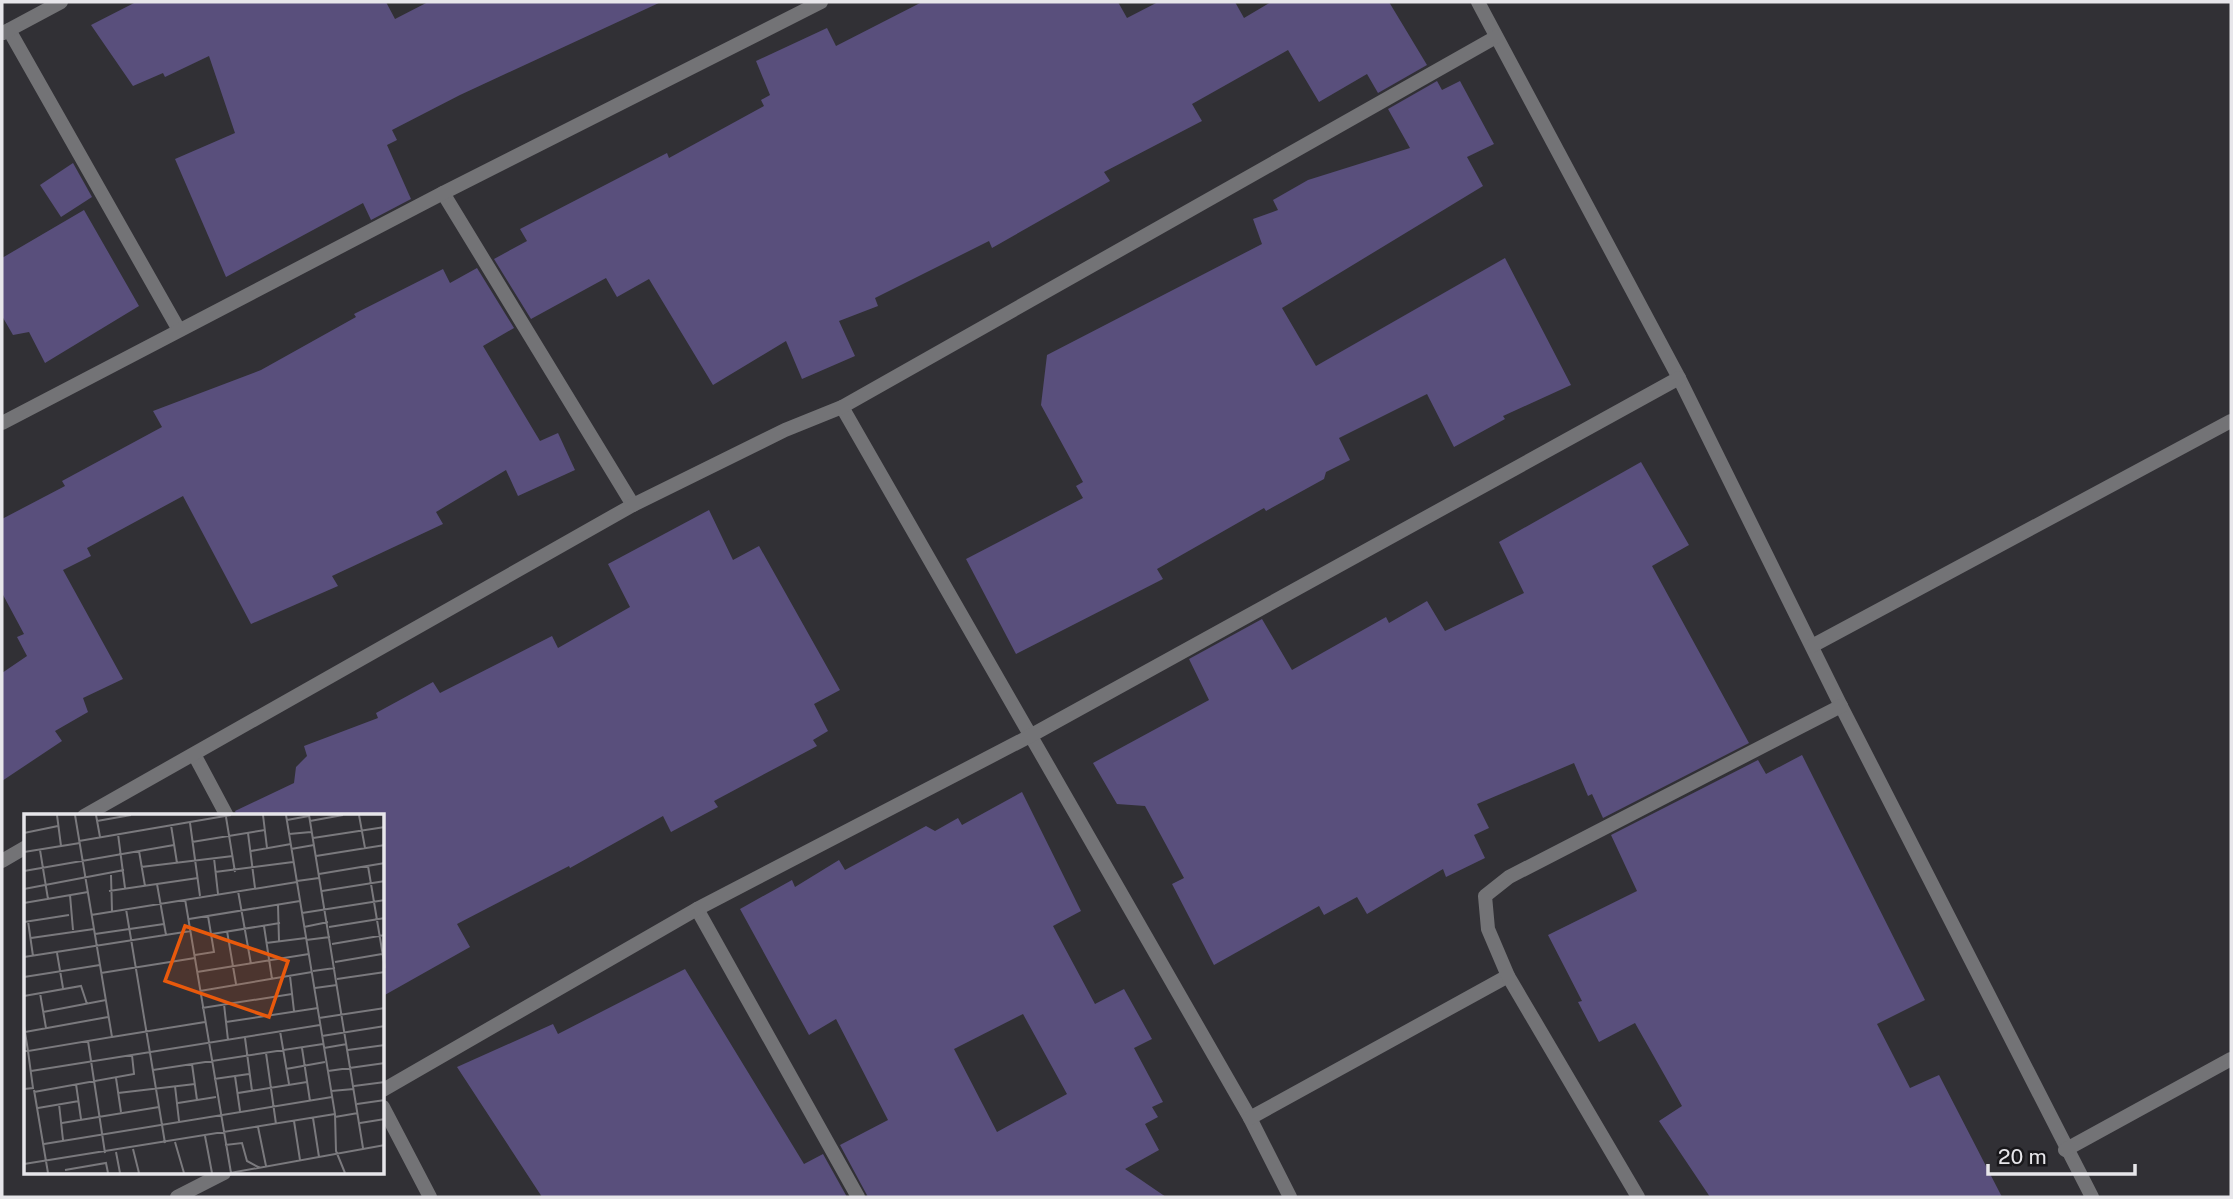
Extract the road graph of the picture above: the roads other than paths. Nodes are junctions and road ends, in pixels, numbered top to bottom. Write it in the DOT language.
graph roads {
  1 [pos="821,2"];
  2 [pos="1478,2"];
  3 [pos="54,3"];
  4 [pos="5,32"];
  5 [pos="1496,37"];
  6 [pos="443,193"];
  7 [pos="179,330"];
  8 [pos="1679,378"];
  9 [pos="842,407"];
  10 [pos="2231,421"];
  11 [pos="2,424"];
  12 [pos="633,505"];
  13 [pos="1812,646"];
  14 [pos="1841,706"];
  15 [pos="1030,736"];
  16 [pos="195,756"];
  17 [pos="88,814"];
  18 [pos="226,814"];
  19 [pos="24,848"];
  20 [pos="2,861"];
  21 [pos="696,909"];
  22 [pos="1508,976"];
  23 [pos="2231,1059"];
  24 [pos="385,1089"];
  25 [pos="385,1111"];
  26 [pos="1250,1118"];
  27 [pos="2065,1150"];
  28 [pos="222,1174"];
  29 [pos="177,1197"];
  30 [pos="430,1197"];
  31 [pos="858,1197"];
  32 [pos="1290,1197"];
  33 [pos="1638,1197"];
  34 [pos="2092,1197"];
  1 -- 6 [label="street"];
  2 -- 5 [label="street"];
  3 -- 4 [label="street"];
  4 -- 7 [label="street"];
  5 -- 8 [label="street"];
  5 -- 9 [label="street"];
  6 -- 7 [label="street"];
  6 -- 12 [label="street"];
  7 -- 11 [label="street"];
  8 -- 13 [label="street"];
  8 -- 15 [label="street"];
  9 -- 12 [label="street"];
  9 -- 15 [label="street"];
  10 -- 13 [label="street"];
  12 -- 16 [label="street"];
  13 -- 14 [label="street"];
  14 -- 22 [label="street"];
  14 -- 27 [label="street"];
  15 -- 21 [label="street"];
  15 -- 26 [label="street"];
  16 -- 17 [label="street"];
  16 -- 18 [label="street"];
  19 -- 20 [label="street"];
  21 -- 24 [label="street"];
  21 -- 31 [label="street"];
  22 -- 26 [label="street"];
  22 -- 33 [label="street"];
  23 -- 27 [label="street"];
  25 -- 30 [label="street"];
  26 -- 32 [label="street"];
  27 -- 34 [label="street"];
  28 -- 29 [label="street"];
}
